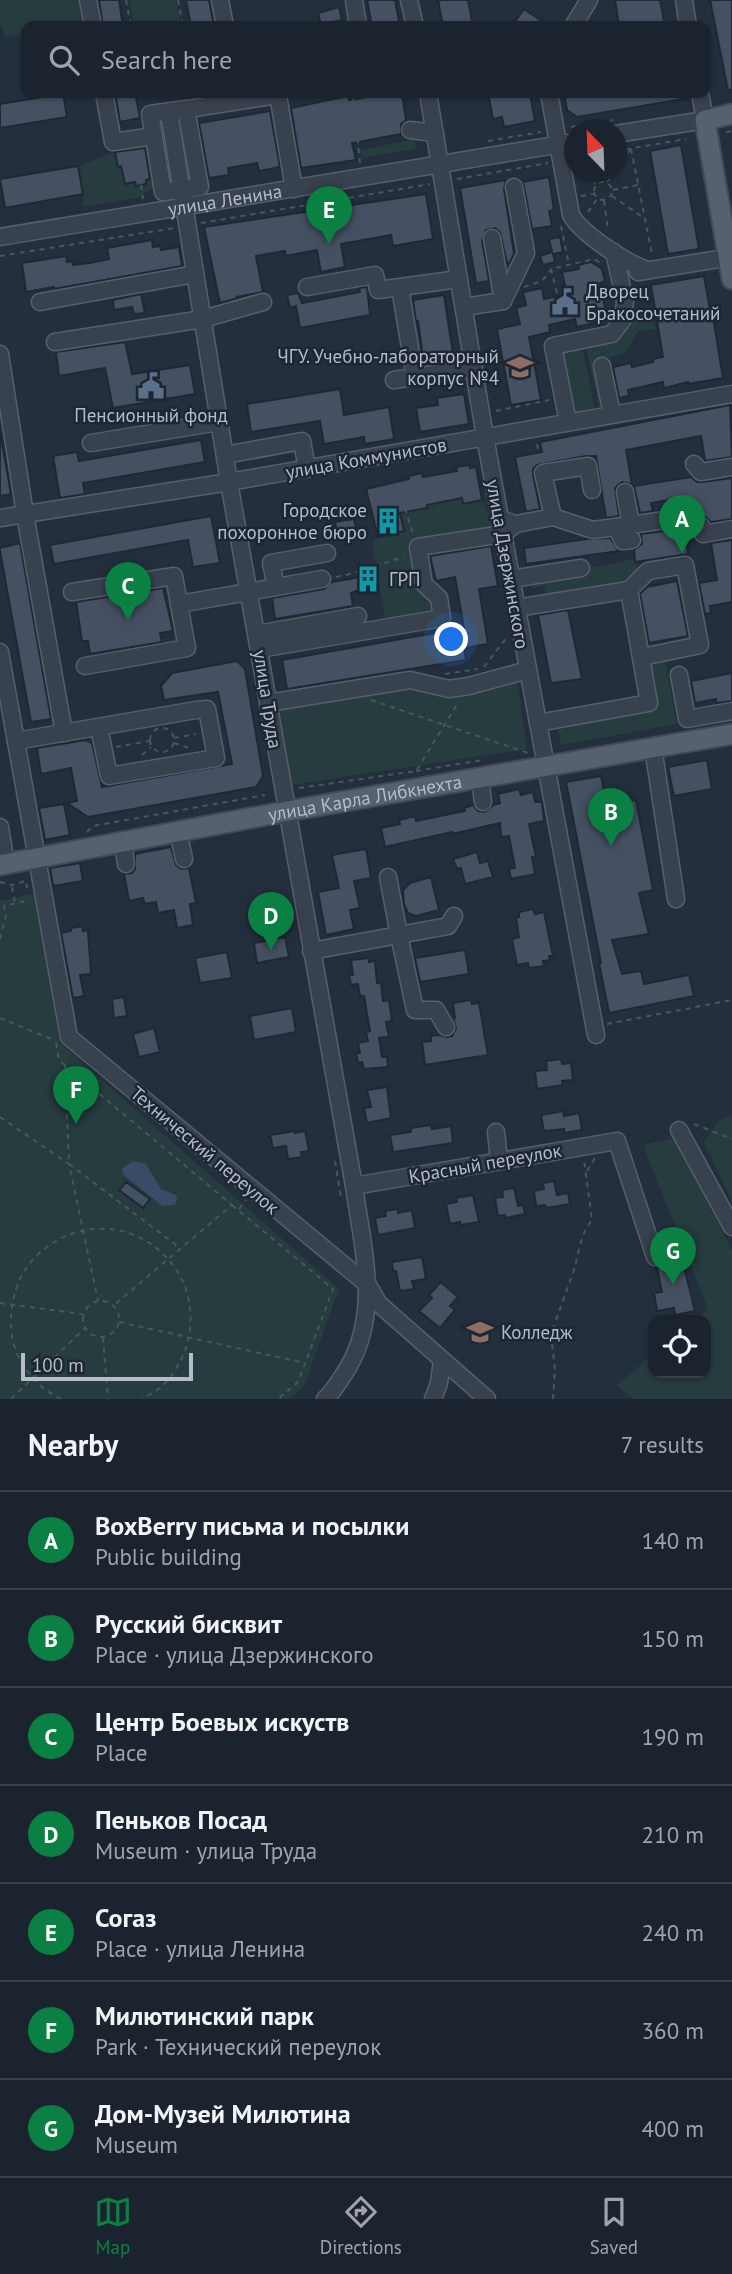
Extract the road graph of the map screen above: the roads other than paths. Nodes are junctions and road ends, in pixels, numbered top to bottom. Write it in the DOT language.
graph roads {
  1 [pos="88,0"];
  2 [pos="220,0"];
  3 [pos="354,0"];
  4 [pos="409,0"];
  5 [pos="589,0"];
  6 [pos="684,0"];
  7 [pos="92,21"];
  8 [pos="224,21"];
  9 [pos="357,21"];
  10 [pos="414,21"];
  11 [pos="576,21"];
  12 [pos="687,21"];
  13 [pos="105,98"];
  14 [pos="233,98"];
  15 [pos="279,98"];
  16 [pos="429,98"];
  17 [pos="550,98"];
  18 [pos="701,98"];
  19 [pos="186,109"];
  20 [pos="705,120"];
  21 [pos="729,123"];
  22 [pos="410,130"];
  23 [pos="627,132"];
  24 [pos="435,133"];
  25 [pos="154,136"];
  26 [pos="564,150"];
  27 [pos="559,153"];
  28 [pos="442,173"];
  29 [pos="514,187"];
  30 [pos="294,189"];
  31 [pos="182,190"];
  32 [pos="185,207"];
  33 [pos="1,234"];
  34 [pos="492,238"];
  35 [pos="609,255"];
  36 [pos="730,257"];
  37 [pos="651,269"];
  38 [pos="195,274"];
  39 [pos="619,276"];
  40 [pos="459,279"];
  41 [pos="732,279"];
  42 [pos="307,287"];
  43 [pos="400,288"];
  44 [pos="505,297"];
  45 [pos="40,302"];
  46 [pos="263,302"];
  47 [pos="464,307"];
  48 [pos="203,318"];
  49 [pos="55,342"];
  50 [pos="0,354"];
  51 [pos="601,366"];
  52 [pos="474,368"];
  53 [pos="415,377"];
  54 [pos="394,380"];
  55 [pos="732,394"];
  56 [pos="612,414"];
  57 [pos="219,422"];
  58 [pos="568,422"];
  59 [pos="485,437"];
  60 [pos="91,443"];
  61 [pos="225,455"];
  62 [pos="694,464"];
  63 [pos="732,467"];
  64 [pos="307,469"];
  65 [pos="229,482"];
  66 [pos="592,489"];
  67 [pos="625,492"];
  68 [pos="25,514"];
  69 [pos="553,517"];
  70 [pos="0,518"];
  71 [pos="506,526"];
  72 [pos="673,526"];
  73 [pos="702,527"];
  74 [pos="732,529"];
  75 [pos="627,531"];
  76 [pos="327,553"];
  77 [pos="582,568"];
  78 [pos="322,579"];
  79 [pos="511,579"];
  80 [pos="276,587"];
  81 [pos="629,590"];
  82 [pos="72,592"];
  83 [pos="250,592"];
  84 [pos="179,604"];
  85 [pos="516,608"];
  86 [pos="358,616"];
  87 [pos="258,641"];
  88 [pos="0,652"];
  89 [pos="642,657"];
  90 [pos="85,666"];
  91 [pos="528,670"];
  92 [pos="2,672"];
  93 [pos="679,675"];
  94 [pos="268,703"];
  95 [pos="732,711"];
  96 [pos="538,723"];
  97 [pos="100,727"];
  98 [pos="64,733"];
  99 [pos="732,734"];
  100 [pos="16,741"];
  101 [pos="653,747"];
  102 [pos="545,766"];
  103 [pos="480,778"];
  104 [pos="483,802"];
  105 [pos="288,811"];
  106 [pos="0,827"];
  107 [pos="178,831"];
  108 [pos="123,842"];
  109 [pos="36,859"];
  110 [pos="184,859"];
  111 [pos="126,864"];
  112 [pos="2,871"];
  113 [pos="388,877"];
  114 [pos="676,899"];
  115 [pos="454,916"];
  116 [pos="399,935"];
  117 [pos="311,951"];
  118 [pos="446,1027"];
  119 [pos="601,1029"];
  120 [pos="687,1127"];
  121 [pos="496,1132"];
  122 [pos="499,1161"];
  123 [pos="354,1186"];
  124 [pos="732,1227"];
  125 [pos="655,1257"];
  126 [pos="368,1285"];
  127 [pos="442,1360"];
  128 [pos="325,1399"];
  129 [pos="433,1399"];
  130 [pos="487,1399"];
  1 -- 7 [label="street"];
  2 -- 8 [label="street"];
  3 -- 9 [label="street"];
  4 -- 10 [label="street"];
  5 -- 11 [label="street"];
  6 -- 12 [label="street"];
  13 -- 25 [label="street"];
  14 -- 19 [label="street"];
  15 -- 30 [label="street"];
  16 -- 24 [label="street, улица Дзержинского"];
  17 -- 27 [label="street"];
  18 -- 20 [label="street"];
  19 -- 25 [label="street"];
  19 -- 31 [label="street, улица Труда"];
  19 -- 31 [label="street"];
  20 -- 21 [label="main road"];
  20 -- 23 [label="street"];
  20 -- 36 [label="main road"];
  22 -- 24 [label="street"];
  24 -- 28 [label="street, улица Дзержинского"];
  25 -- 31 [label="street"];
  26 -- 27 [label="street, улица Ленина"];
  27 -- 28 [label="street, улица Ленина"];
  27 -- 35 [label="street"];
  28 -- 30 [label="street, улица Ленина"];
  28 -- 40 [label="street, улица Дзержинского"];
  29 -- 44 [label="street"];
  30 -- 32 [label="street, улица Ленина"];
  31 -- 32 [label="street, улица Труда"];
  32 -- 33 [label="street, улица Ленина"];
  32 -- 38 [label="street, улица Труда"];
  34 -- 44 [label="street"];
  35 -- 37 [label="street"];
  35 -- 39 [label="street"];
  36 -- 37 [label="street"];
  36 -- 41 [label="main road"];
  37 -- 39 [label="street"];
  38 -- 45 [label="street"];
  38 -- 48 [label="street, улица Труда"];
  39 -- 58 [label="street"];
  40 -- 43 [label="street"];
  40 -- 47 [label="street, улица Дзержинского"];
  42 -- 43 [label="street"];
  43 -- 53 [label="street"];
  44 -- 47 [label="street"];
  46 -- 48 [label="street"];
  47 -- 52 [label="street, улица Дзержинского"];
  48 -- 49 [label="street"];
  48 -- 57 [label="street, улица Труда"];
  50 -- 68 [label="street"];
  51 -- 56 [label="street"];
  52 -- 53 [label="street"];
  52 -- 59 [label="street, улица Дзержинского"];
  53 -- 54 [label="street"];
  55 -- 56 [label="street, улица Коммунистов"];
  56 -- 58 [label="street, улица Коммунистов"];
  57 -- 60 [label="street"];
  57 -- 61 [label="street, улица Труда"];
  58 -- 59 [label="street, улица Коммунистов"];
  59 -- 64 [label="street, улица Коммунистов"];
  59 -- 71 [label="street, улица Дзержинского"];
  61 -- 64 [label="street"];
  61 -- 65 [label="street, улица Труда"];
  62 -- 63 [label="street"];
  64 -- 65 [label="street, улица Коммунистов"];
  65 -- 68 [label="street, улица Коммунистов"];
  65 -- 83 [label="street, улица Труда"];
  66 -- 69 [label="street"];
  67 -- 75 [label="street"];
  68 -- 70 [label="street, улица Коммунистов"];
  68 -- 98 [label="street"];
  69 -- 71 [label="street"];
  69 -- 75 [label="street"];
  71 -- 79 [label="street, улица Дзержинского"];
  71 -- 87 [label="street"];
  72 -- 75 [label="street"];
  73 -- 74 [label="street"];
  76 -- 80 [label="street"];
  77 -- 79 [label="street"];
  78 -- 80 [label="street"];
  79 -- 85 [label="street, улица Дзержинского"];
  80 -- 83 [label="street"];
  81 -- 85 [label="street"];
  81 -- 89 [label="street"];
  81 -- 89 [label="street"];
  82 -- 84 [label="street"];
  83 -- 84 [label="street"];
  83 -- 87 [label="street, улица Труда"];
  84 -- 90 [label="street"];
  85 -- 91 [label="street, улица Дзержинского"];
  86 -- 87 [label="street"];
  87 -- 94 [label="street, улица Труда"];
  88 -- 92 [label="street, Технический переулок"];
  89 -- 96 [label="street"];
  91 -- 94 [label="street"];
  91 -- 96 [label="street, улица Дзержинского"];
  92 -- 100 [label="street, Технический переулок"];
  93 -- 95 [label="street"];
  94 -- 105 [label="street, улица Труда"];
  96 -- 102 [label="street, улица Дзержинского"];
  97 -- 97 [label="street"];
  97 -- 98 [label="street"];
  98 -- 100 [label="street"];
  99 -- 101 [label="main road, улица Карла Либкнехта"];
  100 -- 109 [label="street, Технический переулок"];
  101 -- 102 [label="main road, улица Карла Либкнехта"];
  101 -- 114 [label="street"];
  102 -- 103 [label="main road, улица Карла Либкнехта"];
  102 -- 119 [label="street, улица Дзержинского"];
  103 -- 104 [label="street"];
  103 -- 105 [label="main road, улица Карла Либкнехта"];
  105 -- 107 [label="main road, улица Карла Либкнехта"];
  105 -- 117 [label="street, улица Труда"];
  106 -- 112 [label="street"];
  107 -- 108 [label="main road, улица Карла Либкнехта"];
  107 -- 110 [label="street"];
  108 -- 109 [label="main road, улица Карла Либкнехта"];
  108 -- 111 [label="street"];
  109 -- 112 [label="main road, улица Карла Либкнехта"];
  109 -- 126 [label="street, Технический переулок"];
  113 -- 116 [label="street"];
  115 -- 116 [label="street"];
  116 -- 117 [label="street"];
  116 -- 118 [label="street"];
  117 -- 123 [label="street, улица Труда"];
  120 -- 124 [label="street"];
  121 -- 122 [label="street"];
  122 -- 123 [label="street, Красный переулок"];
  122 -- 125 [label="street, Красный переулок"];
  123 -- 126 [label="street, улица Труда"];
  126 -- 127 [label="street, Технический переулок"];
  126 -- 128 [label="street, улица Труда"];
  127 -- 129 [label="street"];
  127 -- 130 [label="street, Технический переулок"];
}
